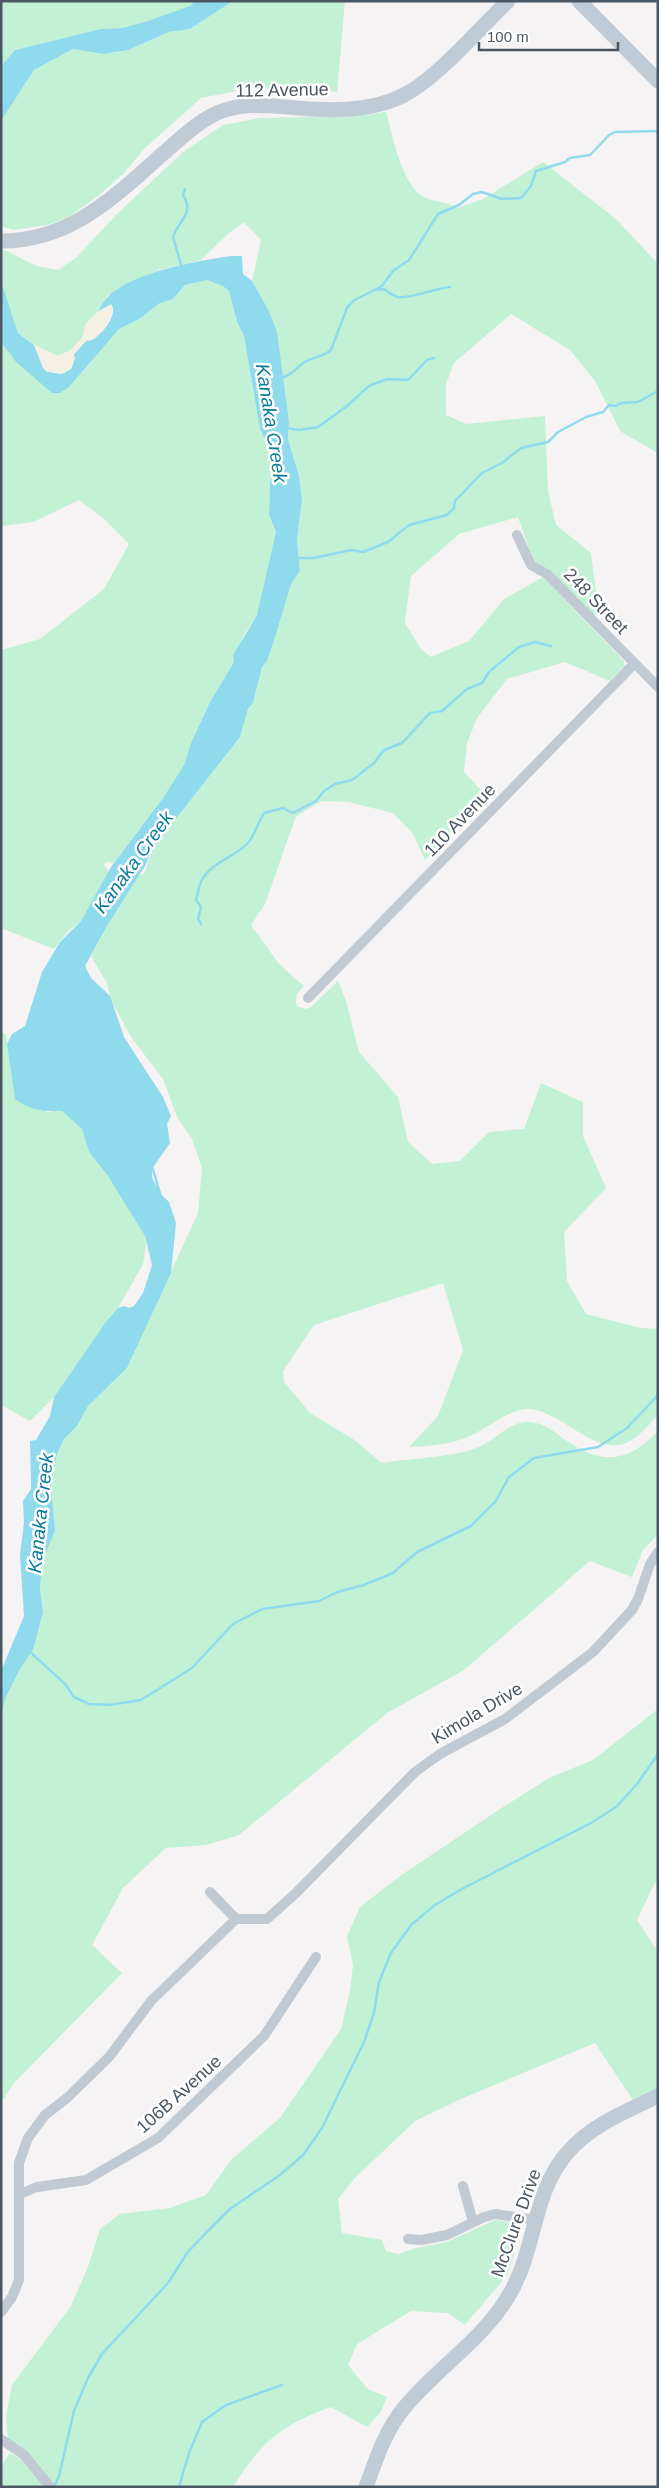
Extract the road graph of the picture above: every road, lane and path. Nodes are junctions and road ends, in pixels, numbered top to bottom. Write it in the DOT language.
graph roads {
  1 [pos="508,1"];
  2 [pos="578,1"];
  3 [pos="658,81"];
  4 [pos="1,241"];
  5 [pos="517,535"];
  6 [pos="634,664"];
  7 [pos="658,687"];
  8 [pos="308,998"];
  9 [pos="658,1552"];
  10 [pos="210,1892"];
  11 [pos="236,1919"];
  12 [pos="316,1956"];
  13 [pos="658,2096"];
  14 [pos="462,2186"];
  15 [pos="20,2194"];
  16 [pos="536,2220"];
  17 [pos="473,2222"];
  18 [pos="408,2239"];
  19 [pos="1,2312"];
  20 [pos="1,2439"];
  21 [pos="50,2487"];
  22 [pos="366,2487"];
  1 -- 4 [label="main road, 112 Avenue"];
  2 -- 3 [label="main road"];
  5 -- 6 [label="street, 248 Street"];
  6 -- 7 [label="street, 248 Street"];
  6 -- 8 [label="street, 110 Avenue"];
  9 -- 11 [label="street, Kimola Drive"];
  10 -- 11 [label="street"];
  11 -- 15 [label="street"];
  12 -- 15 [label="street, 106B Avenue"];
  13 -- 16 [label="main road, McClure Drive"];
  14 -- 17 [label="street"];
  15 -- 19 [label="street"];
  16 -- 17 [label="street"];
  16 -- 22 [label="main road, McClure Drive"];
  17 -- 18 [label="street"];
  20 -- 21 [label="street"];
}
